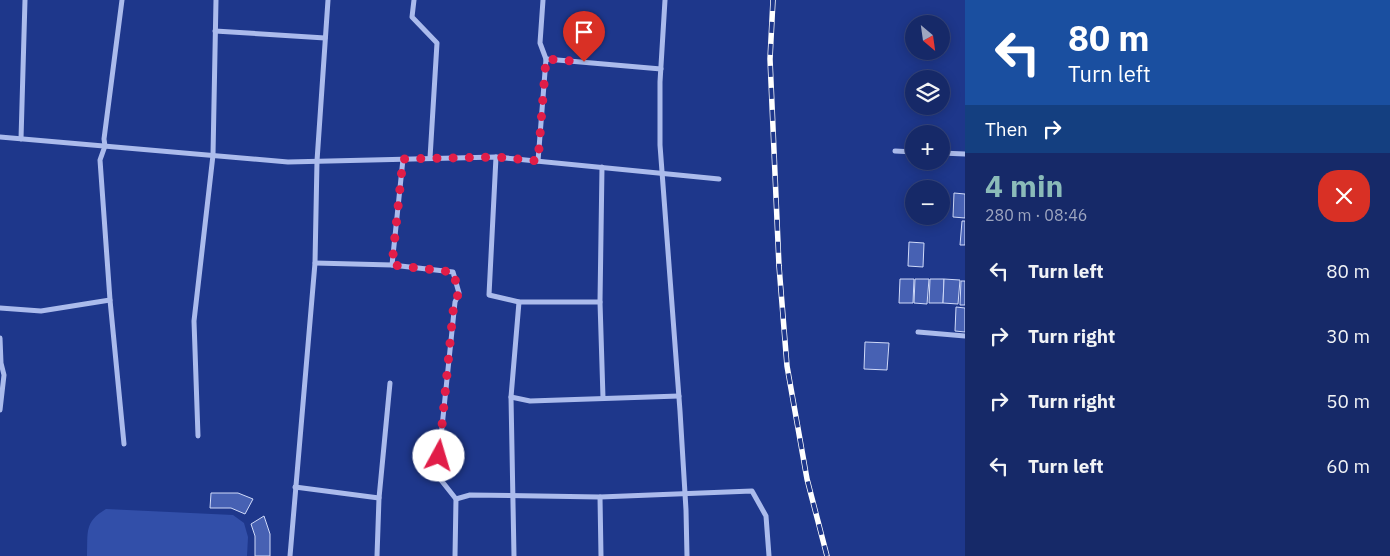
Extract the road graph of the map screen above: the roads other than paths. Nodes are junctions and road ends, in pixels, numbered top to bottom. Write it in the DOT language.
graph roads {
  1 [pos="25,0"];
  2 [pos="122,0"];
  3 [pos="216,0"];
  4 [pos="328,0"];
  5 [pos="414,0"];
  6 [pos="543,0"];
  7 [pos="665,0"];
  8 [pos="215,31"];
  9 [pos="325,38"];
  10 [pos="546,59"];
  11 [pos="661,69"];
  12 [pos="0,137"];
  13 [pos="20,139"];
  14 [pos="105,146"];
  15 [pos="895,152"];
  16 [pos="905,152"];
  17 [pos="950,153"];
  18 [pos="965,154"];
  19 [pos="213,155"];
  20 [pos="496,157"];
  21 [pos="430,158"];
  22 [pos="403,159"];
  23 [pos="317,161"];
  24 [pos="538,161"];
  25 [pos="602,167"];
  26 [pos="662,173"];
  27 [pos="719,179"];
  28 [pos="315,263"];
  29 [pos="392,265"];
  30 [pos="110,300"];
  31 [pos="518,302"];
  32 [pos="600,302"];
  33 [pos="0,308"];
  34 [pos="918,332"];
  35 [pos="965,336"];
  36 [pos="0,338"];
  37 [pos="0,363"];
  38 [pos="390,383"];
  39 [pos="679,396"];
  40 [pos="511,397"];
  41 [pos="603,398"];
  42 [pos="0,410"];
  43 [pos="198,436"];
  44 [pos="124,444"];
  45 [pos="295,487"];
  46 [pos="686,494"];
  47 [pos="514,497"];
  48 [pos="600,497"];
  49 [pos="379,498"];
  50 [pos="456,499"];
  51 [pos="290,556"];
  52 [pos="377,556"];
  53 [pos="456,556"];
  54 [pos="514,556"];
  55 [pos="601,556"];
  56 [pos="687,556"];
  57 [pos="769,556"];
  1 -- 13 [label="street"];
  2 -- 14 [label="street"];
  3 -- 8 [label="street"];
  4 -- 9 [label="street"];
  5 -- 21 [label="street"];
  6 -- 10 [label="street"];
  7 -- 11 [label="street"];
  8 -- 9 [label="street"];
  8 -- 19 [label="street"];
  9 -- 23 [label="street"];
  10 -- 11 [label="street"];
  10 -- 24 [label="street"];
  11 -- 26 [label="street"];
  12 -- 13 [label="street"];
  13 -- 14 [label="street"];
  14 -- 19 [label="street"];
  14 -- 30 [label="street"];
  15 -- 16 [label="street"];
  17 -- 18 [label="street"];
  19 -- 23 [label="street"];
  19 -- 43 [label="street"];
  20 -- 21 [label="street"];
  20 -- 24 [label="street"];
  20 -- 31 [label="street"];
  21 -- 22 [label="street"];
  22 -- 23 [label="street"];
  22 -- 29 [label="street"];
  23 -- 28 [label="street"];
  24 -- 25 [label="street"];
  25 -- 26 [label="street"];
  25 -- 32 [label="street"];
  26 -- 27 [label="street"];
  26 -- 39 [label="street"];
  28 -- 29 [label="street"];
  28 -- 45 [label="street"];
  29 -- 50 [label="street"];
  30 -- 33 [label="street"];
  30 -- 44 [label="street"];
  31 -- 32 [label="street"];
  31 -- 40 [label="street"];
  32 -- 41 [label="street"];
  34 -- 35 [label="street"];
  36 -- 37 [label="street"];
  37 -- 42 [label="street"];
  38 -- 49 [label="street"];
  39 -- 41 [label="street"];
  39 -- 46 [label="street"];
  40 -- 41 [label="street"];
  40 -- 47 [label="street"];
  45 -- 49 [label="street"];
  45 -- 51 [label="street"];
  46 -- 48 [label="street"];
  46 -- 56 [label="street"];
  46 -- 57 [label="street"];
  47 -- 48 [label="street"];
  47 -- 50 [label="street"];
  47 -- 54 [label="street"];
  48 -- 55 [label="street"];
  49 -- 52 [label="street"];
  50 -- 53 [label="street"];
}
